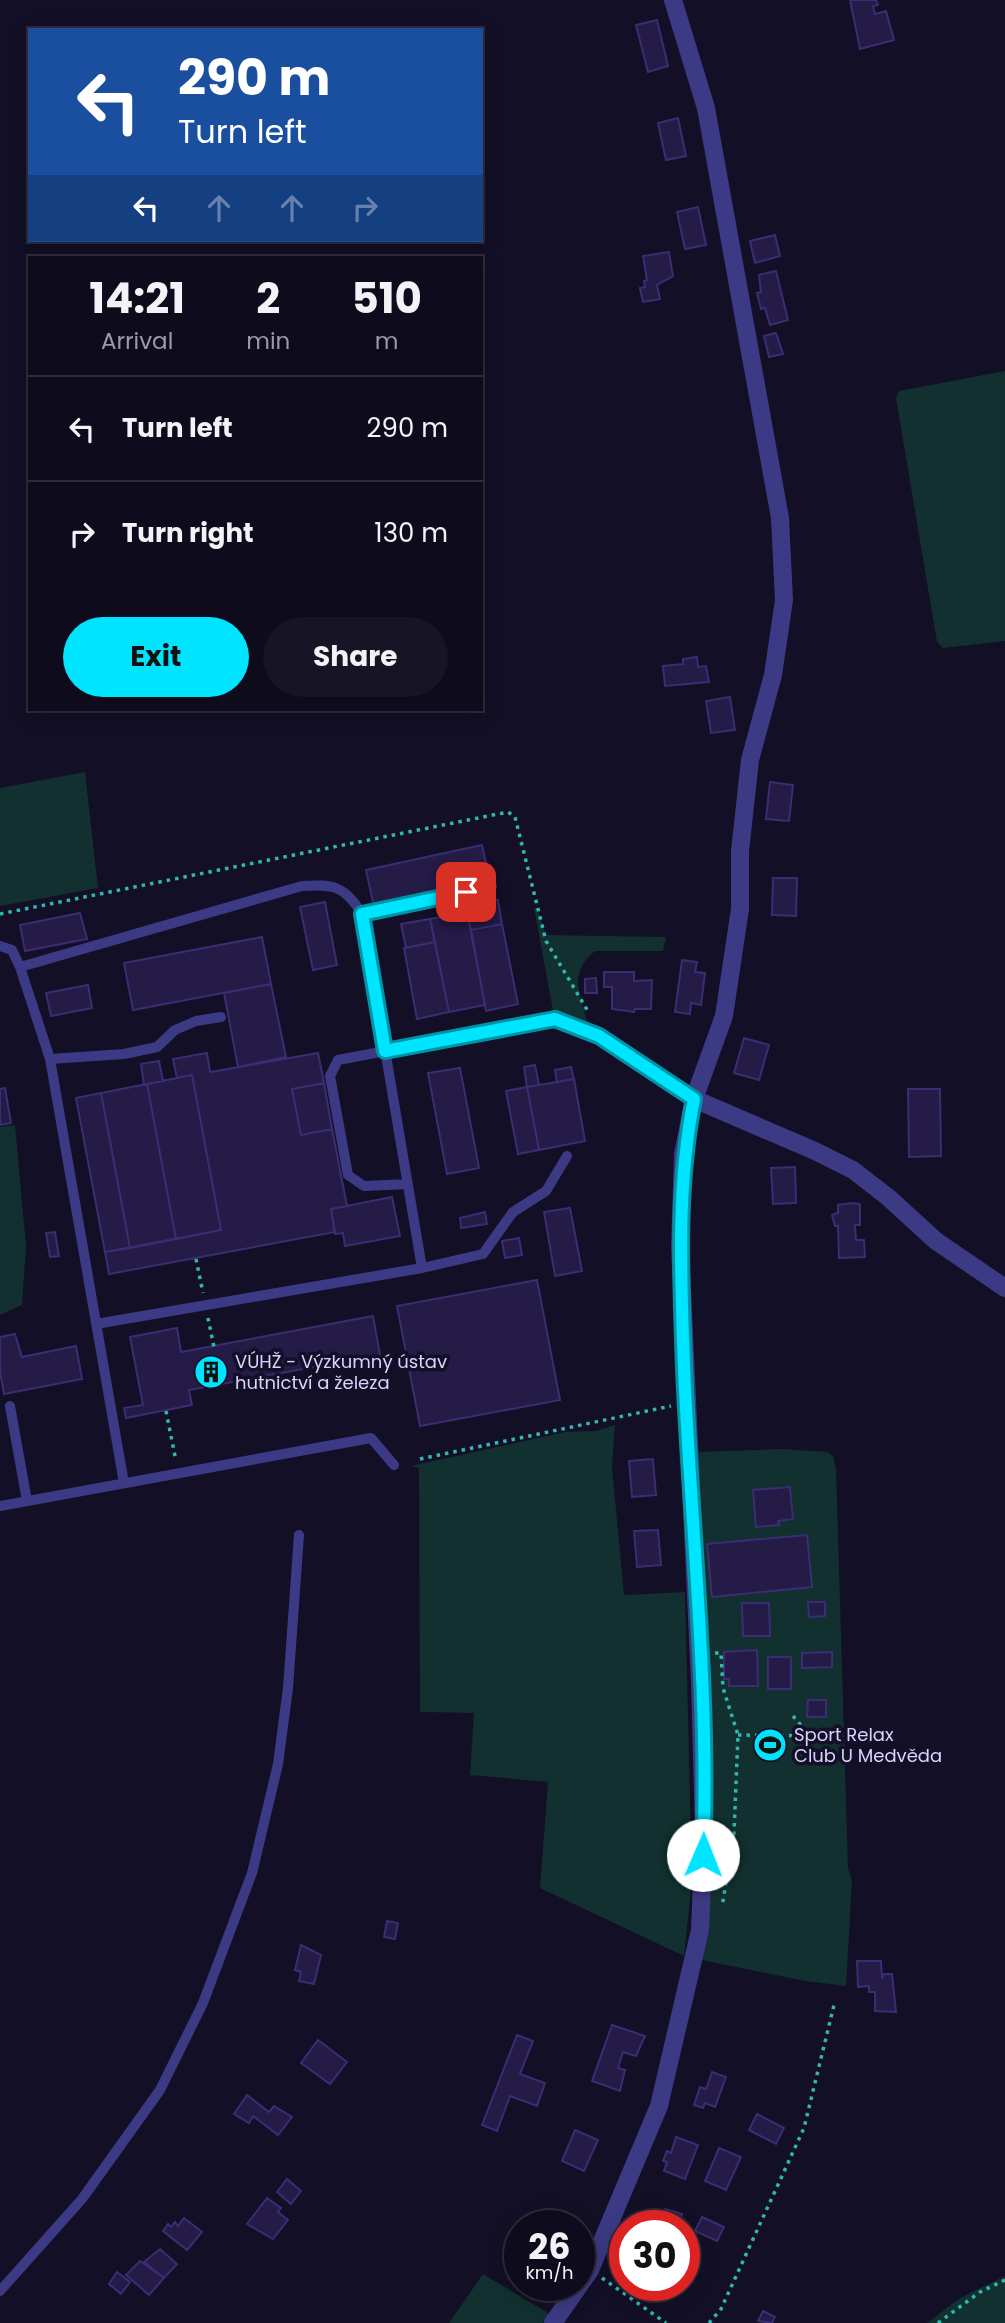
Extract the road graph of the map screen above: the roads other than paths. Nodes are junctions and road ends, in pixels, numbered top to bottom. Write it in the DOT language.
graph roads {
  1 [pos="673,0"];
  2 [pos="492,886"];
  3 [pos="362,914"];
  4 [pos="0,946"];
  5 [pos="20,967"];
  6 [pos="221,1017"];
  7 [pos="555,1019"];
  8 [pos="385,1051"];
  9 [pos="50,1059"];
  10 [pos="694,1099"];
  11 [pos="567,1156"];
  12 [pos="408,1184"];
  13 [pos="422,1268"];
  14 [pos="1005,1288"];
  15 [pos="96,1324"];
  16 [pos="10,1406"];
  17 [pos="394,1465"];
  18 [pos="124,1483"];
  19 [pos="27,1501"];
  20 [pos="0,1506"];
  21 [pos="299,1535"];
  22 [pos="0,2291"];
  23 [pos="553,2323"];
  1 -- 10 [label="street"];
  2 -- 3 [label="lane"];
  3 -- 5 [label="lane"];
  3 -- 8 [label="lane"];
  4 -- 5 [label="lane"];
  5 -- 9 [label="lane"];
  6 -- 9 [label="lane"];
  7 -- 8 [label="lane"];
  7 -- 10 [label="street"];
  8 -- 12 [label="lane"];
  8 -- 12 [label="lane"];
  9 -- 15 [label="lane"];
  10 -- 14 [label="street"];
  10 -- 23 [label="street"];
  11 -- 13 [label="lane"];
  12 -- 13 [label="lane"];
  13 -- 15 [label="lane"];
  15 -- 18 [label="lane"];
  16 -- 19 [label="lane"];
  17 -- 18 [label="lane"];
  18 -- 19 [label="lane"];
  19 -- 20 [label="lane"];
  21 -- 22 [label="lane"];
}
